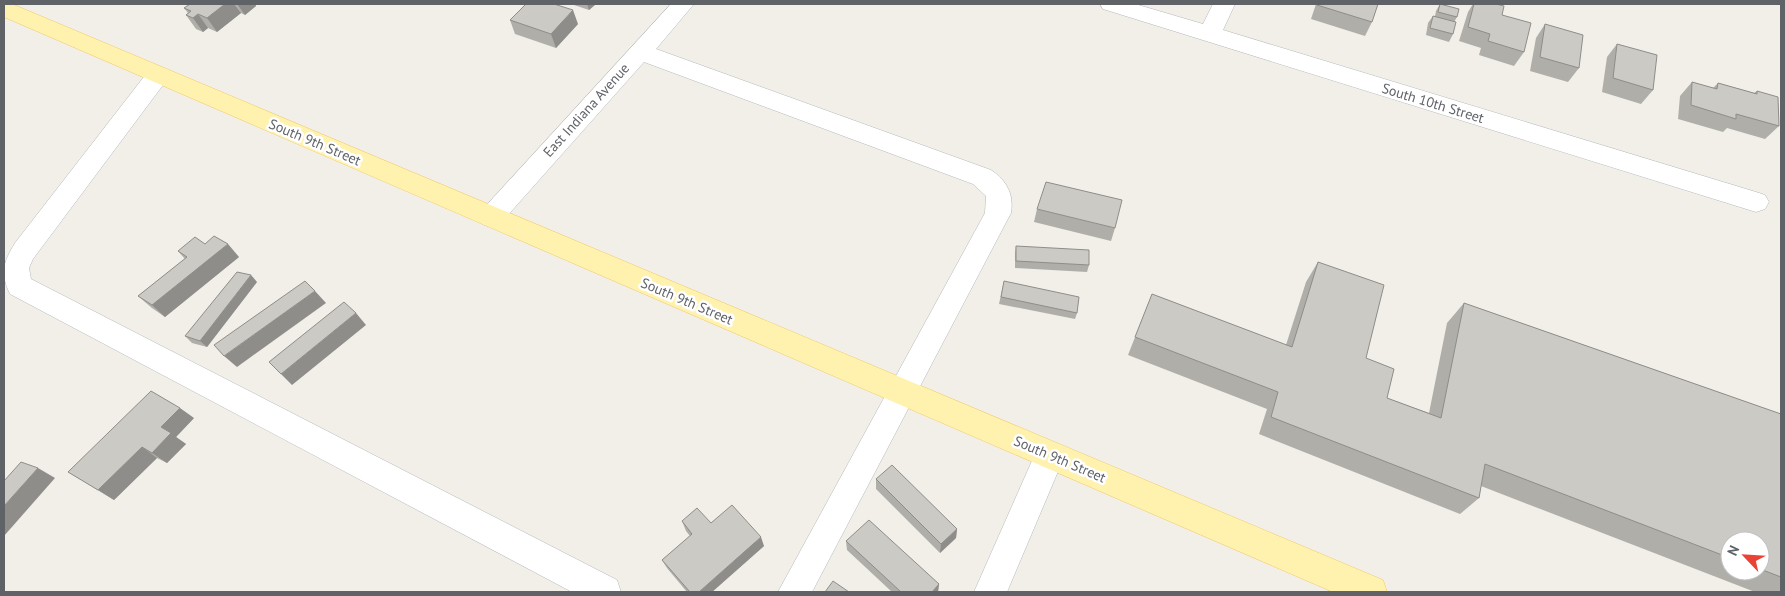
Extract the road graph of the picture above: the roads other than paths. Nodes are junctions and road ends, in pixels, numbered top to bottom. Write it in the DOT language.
graph roads {
  1 [pos="683,4"];
  2 [pos="1111,4"];
  3 [pos="1224,4"];
  4 [pos="4,9"];
  5 [pos="1210,34"];
  6 [pos="639,51"];
  7 [pos="158,75"];
  8 [pos="1756,202"];
  9 [pos="491,217"];
  10 [pos="902,392"];
  11 [pos="1050,455"];
  12 [pos="605,592"];
  13 [pos="794,592"];
  14 [pos="990,592"];
  15 [pos="1371,592"];
  1 -- 6 [label="street, East Indiana Avenue"];
  2 -- 5 [label="street, South 10th Street"];
  3 -- 5 [label="street"];
  4 -- 7 [label="main road, South 9th Street"];
  5 -- 8 [label="street, South 10th Street"];
  6 -- 9 [label="street, East Indiana Avenue"];
  6 -- 10 [label="street"];
  7 -- 9 [label="main road, South 9th Street"];
  7 -- 12 [label="street"];
  9 -- 10 [label="main road, South 9th Street"];
  10 -- 11 [label="main road, South 9th Street"];
  10 -- 13 [label="street"];
  11 -- 14 [label="street"];
  11 -- 15 [label="main road, South 9th Street"];
}
